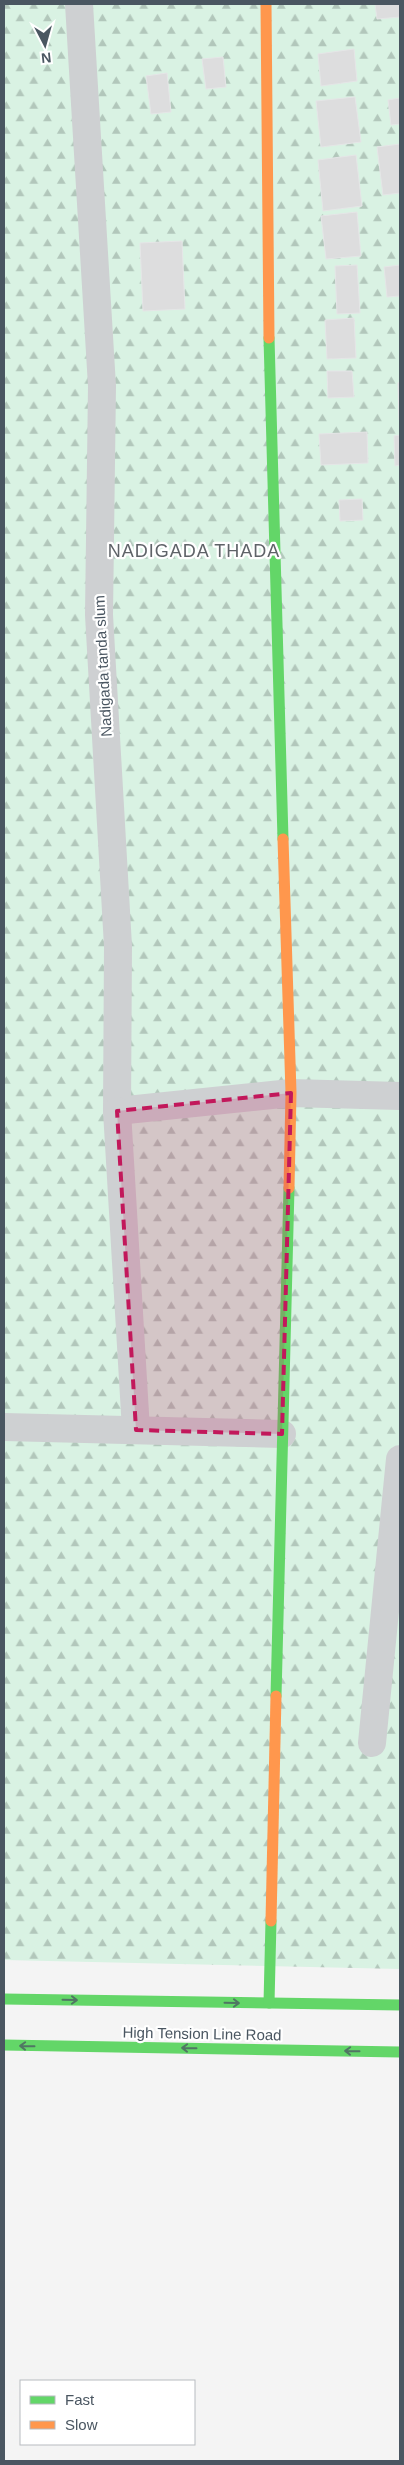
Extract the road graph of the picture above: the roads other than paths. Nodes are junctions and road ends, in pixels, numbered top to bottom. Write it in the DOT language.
graph roads {
  1 [pos="79,4"];
  2 [pos="266,4"];
  3 [pos="291,1093"];
  4 [pos="400,1096"];
  5 [pos="117,1111"];
  6 [pos="4,1426"];
  7 [pos="136,1430"];
  8 [pos="282,1434"];
  9 [pos="400,1459"];
  10 [pos="372,1743"];
  11 [pos="4,1999"];
  12 [pos="269,2003"];
  13 [pos="400,2005"];
  14 [pos="4,2045"];
  15 [pos="400,2052"];
  1 -- 5 [label="street, Nadigada tanda slum"];
  2 -- 3 [label="street"];
  3 -- 4 [label="street"];
  3 -- 5 [label="street"];
  3 -- 8 [label="street"];
  5 -- 7 [label="street, Nadigada tanda slum"];
  6 -- 7 [label="street"];
  7 -- 8 [label="street"];
  8 -- 12 [label="street"];
  9 -- 10 [label="street"];
  11 -- 12 [label="street, High Tension Line Road, one-way"];
  12 -- 13 [label="street, High Tension Line Road"];
  15 -- 14 [label="street, High Tension Line Road, one-way"];
}
